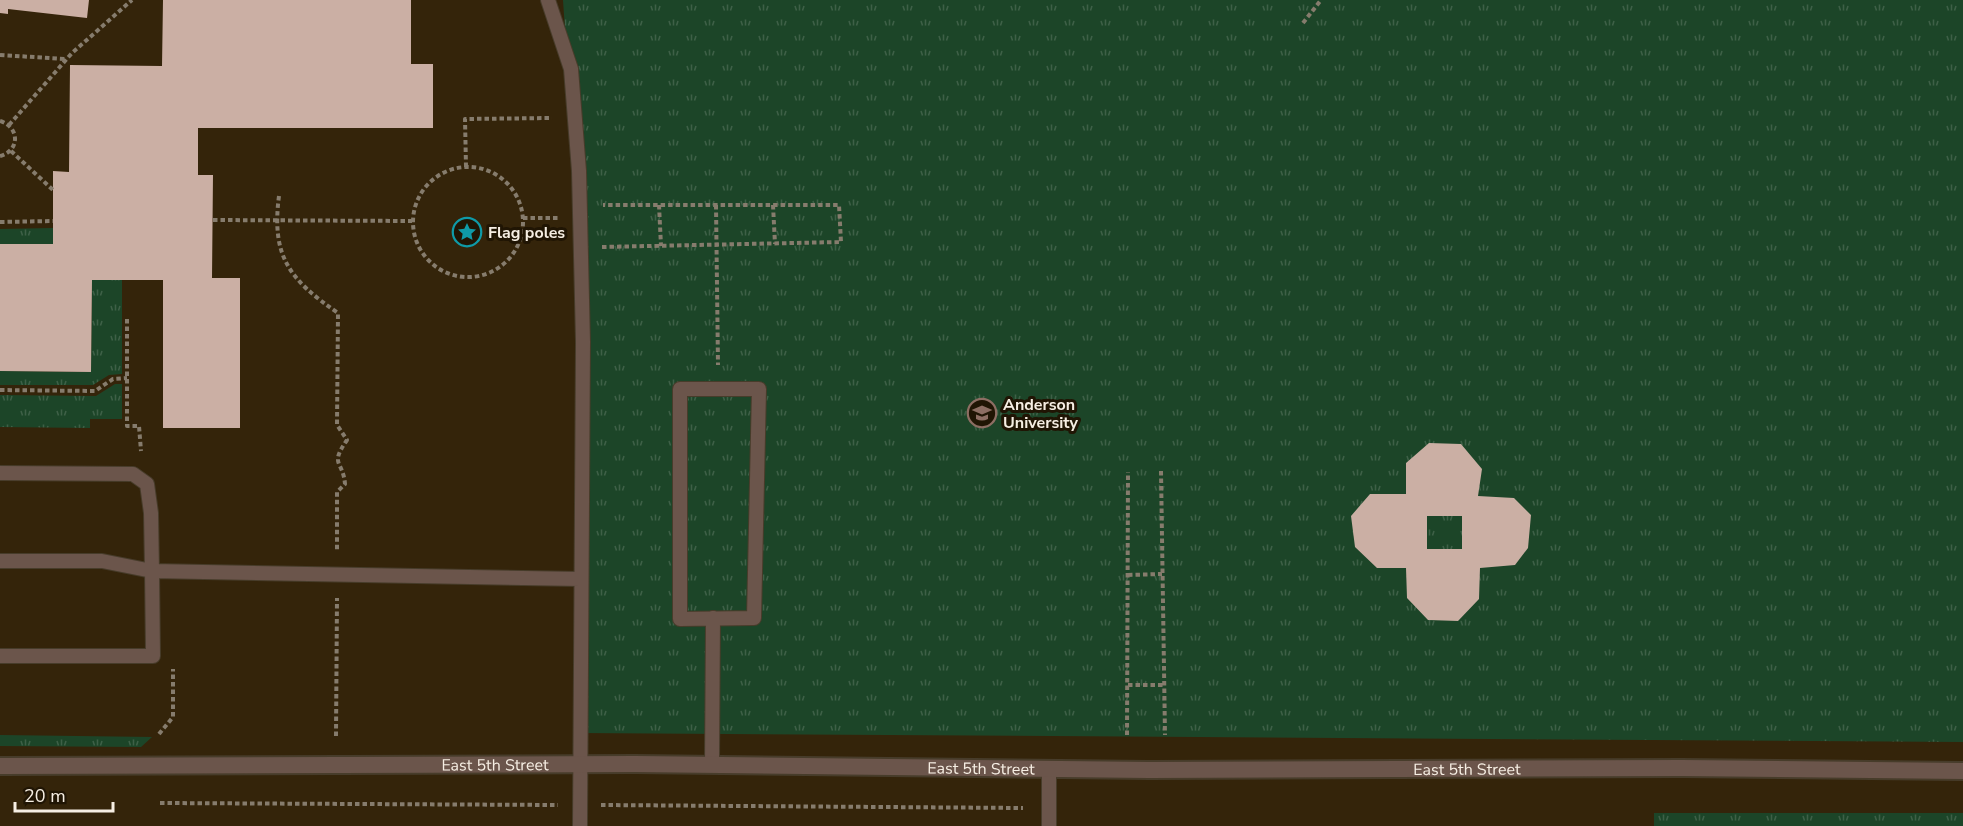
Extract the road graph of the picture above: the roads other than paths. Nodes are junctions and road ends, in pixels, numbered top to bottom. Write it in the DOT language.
graph roads {
  1 [pos="548,0"];
  2 [pos="0,473"];
  3 [pos="0,561"];
  4 [pos="153,571"];
  5 [pos="580,579"];
  6 [pos="713,618"];
  7 [pos="0,656"];
  8 [pos="580,765"];
  9 [pos="711,765"];
  10 [pos="0,766"];
  11 [pos="1049,769"];
  12 [pos="1963,771"];
  13 [pos="580,826"];
  14 [pos="1049,826"];
  1 -- 5 [label="lane"];
  2 -- 4 [label="lane"];
  3 -- 4 [label="lane"];
  4 -- 5 [label="lane"];
  4 -- 7 [label="lane"];
  5 -- 8 [label="lane"];
  6 -- 6 [label="lane"];
  6 -- 9 [label="lane"];
  8 -- 9 [label="street, East 5th Street"];
  8 -- 10 [label="street, East 5th Street"];
  8 -- 13 [label="lane"];
  9 -- 11 [label="street, East 5th Street"];
  11 -- 12 [label="street, East 5th Street"];
  11 -- 14 [label="lane"];
}
